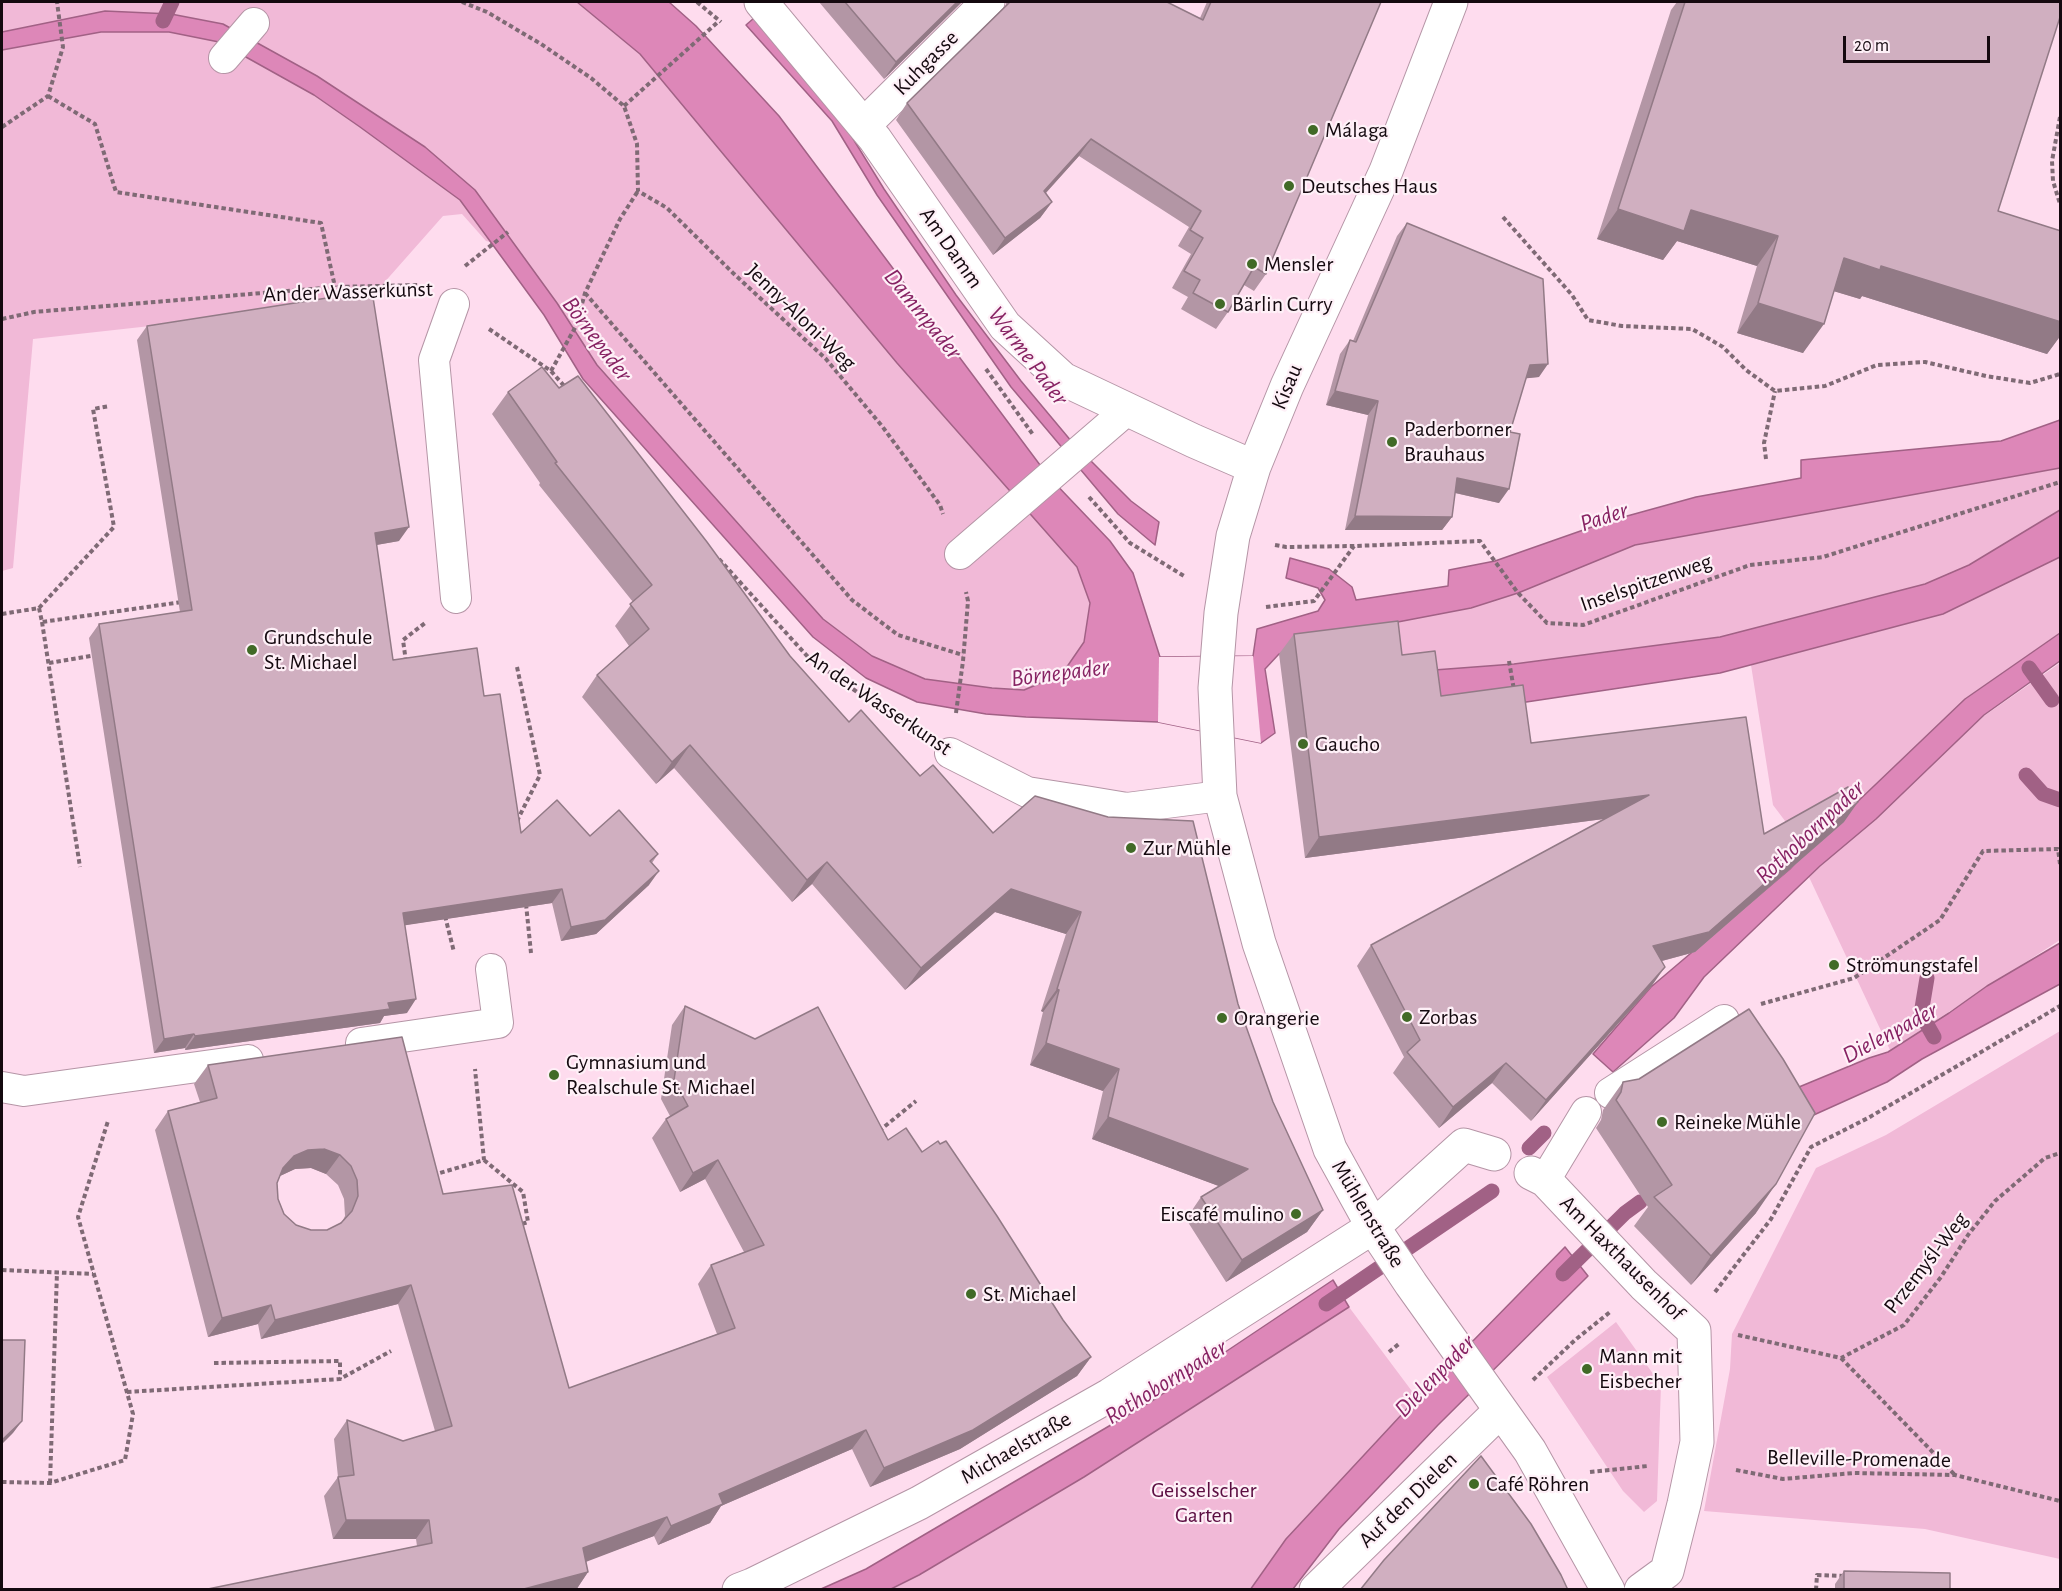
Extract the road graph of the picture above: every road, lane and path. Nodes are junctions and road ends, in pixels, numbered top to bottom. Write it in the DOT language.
graph roads {
  1 [pos="57,2"];
  2 [pos="462,2"];
  3 [pos="761,2"];
  4 [pos="988,2"];
  5 [pos="1451,2"];
  6 [pos="254,23"];
  7 [pos="710,28"];
  8 [pos="225,58"];
  9 [pos="48,96"];
  10 [pos="624,106"];
  11 [pos="2061,117"];
  12 [pos="864,125"];
  13 [pos="2,127"];
  14 [pos="638,191"];
  15 [pos="2061,204"];
  16 [pos="1503,218"];
  17 [pos="508,232"];
  18 [pos="462,267"];
  19 [pos="335,287"];
  20 [pos="585,293"];
  21 [pos="454,304"];
  22 [pos="2,319"];
  23 [pos="551,370"];
  24 [pos="2061,374"];
  25 [pos="1775,391"];
  26 [pos="573,395"];
  27 [pos="110,406"];
  28 [pos="1127,410"];
  29 [pos="1766,459"];
  30 [pos="1254,467"];
  31 [pos="2061,482"];
  32 [pos="1354,546"];
  33 [pos="1231,550"];
  34 [pos="712,551"];
  35 [pos="960,554"];
  36 [pos="456,598"];
  37 [pos="191,601"];
  38 [pos="39,608"];
  39 [pos="2,614"];
  40 [pos="1221,620"];
  41 [pos="42,622"];
  42 [pos="103,654"];
  43 [pos="963,655"];
  44 [pos="1509,661"];
  45 [pos="49,663"];
  46 [pos="406,663"];
  47 [pos="517,666"];
  48 [pos="1515,700"];
  49 [pos="950,753"];
  50 [pos="1220,796"];
  51 [pos="519,830"];
  52 [pos="2061,864"];
  53 [pos="80,867"];
  54 [pos="525,898"];
  55 [pos="531,955"];
  56 [pos="491,969"];
  57 [pos="1763,1003"];
  58 [pos="2061,1006"];
  59 [pos="1724,1020"];
  60 [pos="471,1028"];
  61 [pos="333,1047"];
  62 [pos="275,1056"];
  63 [pos="102,1080"];
  64 [pos="2,1087"];
  65 [pos="1610,1093"];
  66 [pos="916,1101"];
  67 [pos="1586,1112"];
  68 [pos="873,1136"];
  69 [pos="2061,1153"];
  70 [pos="1494,1154"];
  71 [pos="484,1160"];
  72 [pos="432,1176"];
  73 [pos="1538,1176"];
  74 [pos="514,1226"];
  75 [pos="1378,1234"];
  76 [pos="2,1270"];
  77 [pos="57,1272"];
  78 [pos="93,1274"];
  79 [pos="1644,1285"];
  80 [pos="1708,1300"];
  81 [pos="1732,1334"];
  82 [pos="391,1351"];
  83 [pos="1841,1358"];
  84 [pos="214,1363"];
  85 [pos="340,1379"];
  86 [pos="127,1392"];
  87 [pos="1492,1398"];
  88 [pos="1692,1461"];
  89 [pos="1954,1475"];
  90 [pos="1545,1477"];
  91 [pos="2,1482"];
  92 [pos="50,1483"];
  93 [pos="2061,1501"];
  94 [pos="1849,1576"];
  95 [pos="739,1590"];
  96 [pos="1316,1590"];
  97 [pos="1608,1590"];
  98 [pos="1641,1590"];
  99 [pos="1816,1590"];
  1 -- 9 [label="path"];
  2 -- 10 [label="path"];
  3 -- 12 [label="street, Am Damm"];
  4 -- 12 [label="street, Kuhgasse"];
  5 -- 30 [label="street, Kisau"];
  6 -- 8 [label="lane"];
  7 -- 10 [label="path"];
  9 -- 13 [label="path"];
  9 -- 19 [label="path"];
  10 -- 14 [label="path"];
  11 -- 15 [label="path"];
  12 -- 28 [label="street, Am Damm"];
  14 -- 20 [label="path"];
  14 -- 35 [label="path, Jenny-Aloni-Weg"];
  16 -- 25 [label="path"];
  17 -- 18 [label="path"];
  19 -- 21 [label="path, An der Wasserkunst"];
  19 -- 22 [label="path, An der Wasserkunst"];
  20 -- 23 [label="path"];
  20 -- 43 [label="path"];
  21 -- 23 [label="path, An der Wasserkunst"];
  21 -- 36 [label="lane"];
  23 -- 26 [label="path, An der Wasserkunst"];
  24 -- 25 [label="path"];
  25 -- 29 [label="path"];
  27 -- 38 [label="path"];
  28 -- 30 [label="street, Am Damm"];
  28 -- 35 [label="lane"];
  30 -- 33 [label="street, Kisau"];
  31 -- 32 [label="path, Inselspitzenweg"];
  32 -- 33 [label="path, Inselspitzenweg"];
  32 -- 40 [label="path"];
  33 -- 40 [label="street, Kisau"];
  34 -- 49 [label="path, An der Wasserkunst"];
  35 -- 43 [label="path, Jenny-Aloni-Weg"];
  36 -- 46 [label="path"];
  37 -- 41 [label="path"];
  38 -- 39 [label="path"];
  38 -- 41 [label="path"];
  40 -- 50 [label="street, Kisau"];
  41 -- 45 [label="path"];
  42 -- 45 [label="path"];
  43 -- 49 [label="path, Jenny-Aloni-Weg"];
  44 -- 48 [label="path"];
  45 -- 53 [label="path"];
  47 -- 51 [label="path"];
  49 -- 50 [label="lane, An der Wasserkunst"];
  50 -- 75 [label="street, Mühlenstraße"];
  52 -- 57 [label="path"];
  54 -- 55 [label="path"];
  56 -- 60 [label="lane"];
  58 -- 80 [label="path, Am Haxthausenhof"];
  59 -- 65 [label="lane"];
  60 -- 61 [label="lane"];
  60 -- 71 [label="path"];
  62 -- 63 [label="lane"];
  63 -- 64 [label="lane"];
  63 -- 78 [label="path"];
  66 -- 68 [label="path"];
  67 -- 73 [label="lane"];
  69 -- 83 [label="path, Przemyśl-Weg"];
  70 -- 75 [label="street"];
  71 -- 72 [label="path"];
  71 -- 74 [label="path"];
  73 -- 79 [label="street, Am Haxthausenhof"];
  75 -- 87 [label="street, Mühlenstraße"];
  75 -- 95 [label="street, Michaelstraße"];
  76 -- 77 [label="path"];
  77 -- 78 [label="path"];
  77 -- 92 [label="path"];
  78 -- 86 [label="path"];
  79 -- 87 [label="path"];
  79 -- 88 [label="street, Am Haxthausenhof"];
  81 -- 83 [label="path"];
  82 -- 85 [label="path"];
  83 -- 89 [label="path"];
  84 -- 85 [label="path"];
  85 -- 86 [label="path"];
  86 -- 92 [label="path"];
  87 -- 90 [label="street, Mühlenstraße"];
  87 -- 96 [label="street, Auf den Dielen"];
  88 -- 89 [label="path, Belleville-Promenade"];
  88 -- 90 [label="path, Belleville-Promenade"];
  88 -- 98 [label="street, Am Haxthausenhof"];
  89 -- 93 [label="path, Belleville-Promenade"];
  90 -- 97 [label="street, Mühlenstraße"];
  91 -- 92 [label="path"];
  94 -- 99 [label="path"];
}
